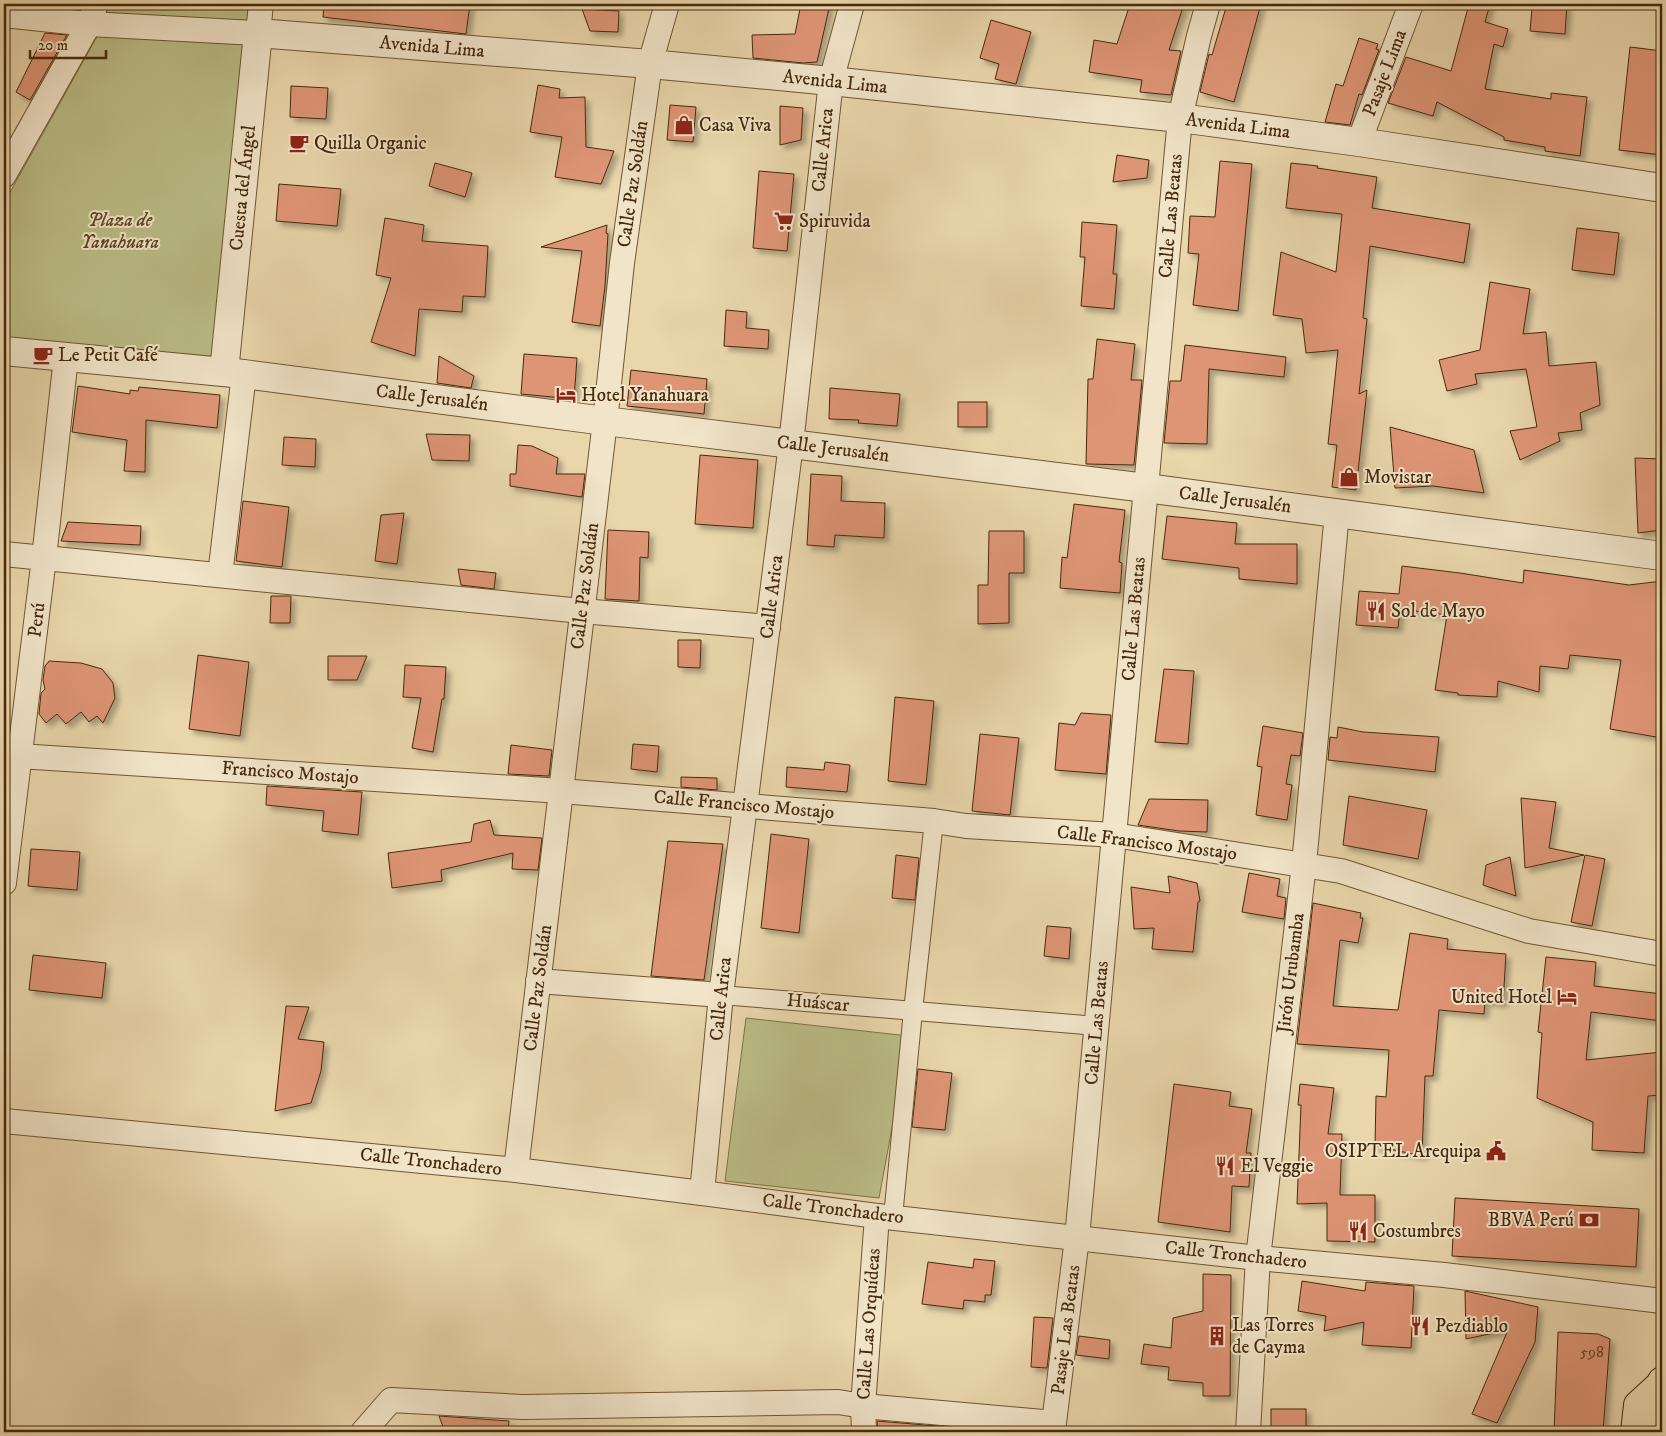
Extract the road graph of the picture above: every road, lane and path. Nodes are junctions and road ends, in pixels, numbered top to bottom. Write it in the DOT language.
graph roads {
  1 [pos="261,4"];
  2 [pos="667,4"];
  3 [pos="852,4"];
  4 [pos="1208,4"];
  5 [pos="1410,4"];
  6 [pos="93,14"];
  7 [pos="4,15"];
  8 [pos="258,33"];
  9 [pos="650,64"];
  10 [pos="831,81"];
  11 [pos="1180,118"];
  12 [pos="1359,142"];
  13 [pos="4,175"];
  14 [pos="1662,188"];
  15 [pos="4,351"];
  16 [pos="66,357"];
  17 [pos="234,373"];
  18 [pos="605,421"];
  19 [pos="791,444"];
  20 [pos="1146,488"];
  21 [pos="1337,513"];
  22 [pos="4,554"];
  23 [pos="1662,556"];
  24 [pos="44,558"];
  25 [pos="220,575"];
  26 [pos="582,611"];
  27 [pos="768,627"];
  28 [pos="19,756"];
  29 [pos="561,790"];
  30 [pos="745,806"];
  31 [pos="934,820"];
  32 [pos="1114,835"];
  33 [pos="1304,864"];
  34 [pos="4,883"];
  35 [pos="1662,954"];
  36 [pos="538,981"];
  37 [pos="721,995"];
  38 [pos="912,1011"];
  39 [pos="1097,1026"];
  40 [pos="4,1121"];
  41 [pos="516,1170"];
  42 [pos="702,1193"];
  43 [pos="885,1216"];
  44 [pos="1077,1238"];
  45 [pos="1258,1258"];
  46 [pos="1662,1301"];
  47 [pos="1662,1382"];
  48 [pos="863,1406"];
  49 [pos="364,1432"];
  50 [pos="864,1432"];
  51 [pos="1248,1432"];
  52 [pos="1635,1432"];
  53 [pos="1656,1432"];
  1 -- 8 [label="street, Cuesta del Ángel"];
  2 -- 9 [label="street, Calle Paz Soldán"];
  3 -- 10 [label="street, Calle Arica"];
  4 -- 11 [label="street, Calle Las Beatas"];
  5 -- 12 [label="street, Pasaje Lima"];
  6 -- 7 [label="street, Avenida Lima"];
  6 -- 8 [label="street, Avenida Lima"];
  6 -- 13 [label="street"];
  8 -- 9 [label="street, Avenida Lima"];
  8 -- 17 [label="street, Cuesta del Ángel"];
  9 -- 10 [label="street, Avenida Lima"];
  9 -- 18 [label="street, Calle Paz Soldán"];
  10 -- 11 [label="street, Avenida Lima"];
  10 -- 19 [label="street, Calle Arica"];
  11 -- 12 [label="street, Avenida Lima"];
  11 -- 20 [label="street, Calle Las Beatas"];
  12 -- 14 [label="street, Avenida Lima"];
  15 -- 16 [label="street, Calle Jerusalén"];
  16 -- 17 [label="street, Calle Jerusalén"];
  16 -- 24 [label="street, Perú"];
  17 -- 18 [label="street, Calle Jerusalén"];
  17 -- 25 [label="street, Cuesta del Ángel"];
  18 -- 19 [label="street, Calle Jerusalén"];
  18 -- 26 [label="street, Calle Paz Soldán"];
  19 -- 20 [label="street, Calle Jerusalén"];
  19 -- 27 [label="street, Calle Arica"];
  20 -- 21 [label="street, Calle Jerusalén"];
  20 -- 32 [label="street, Calle Las Beatas"];
  21 -- 23 [label="street, Calle Jerusalén"];
  21 -- 33 [label="street, Jirón Urubamba"];
  22 -- 24 [label="street"];
  24 -- 25 [label="street"];
  24 -- 28 [label="street, Perú"];
  25 -- 26 [label="street"];
  26 -- 27 [label="street"];
  26 -- 29 [label="street, Calle Paz Soldán"];
  27 -- 30 [label="street, Calle Arica"];
  28 -- 29 [label="street, Francisco Mostajo"];
  28 -- 34 [label="street, Perú"];
  29 -- 30 [label="street, Calle Francisco Mostajo"];
  29 -- 36 [label="street, Calle Paz Soldán"];
  30 -- 31 [label="street, Calle Francisco Mostajo"];
  30 -- 37 [label="street, Calle Arica"];
  31 -- 32 [label="street, Calle Francisco Mostajo"];
  31 -- 38 [label="street"];
  32 -- 33 [label="street, Calle Francisco Mostajo"];
  32 -- 39 [label="street, Calle Las Beatas"];
  33 -- 35 [label="street, Calle Francisco Mostajo"];
  33 -- 45 [label="street, Jirón Urubamba"];
  36 -- 37 [label="street, Huáscar"];
  36 -- 41 [label="street, Calle Paz Soldán"];
  37 -- 38 [label="street, Huáscar"];
  37 -- 42 [label="street, Calle Arica"];
  38 -- 39 [label="street, Huáscar"];
  38 -- 43 [label="street"];
  39 -- 44 [label="street, Calle Las Beatas"];
  40 -- 41 [label="street, Calle Tronchadero"];
  41 -- 42 [label="street, Calle Tronchadero"];
  42 -- 43 [label="street, Calle Tronchadero"];
  43 -- 44 [label="street, Calle Tronchadero"];
  43 -- 48 [label="street, Calle Las Orquídeas"];
  44 -- 45 [label="street, Calle Tronchadero"];
  44 -- 48 [label="street, Pasaje Las Beatas"];
  45 -- 46 [label="street, Calle Tronchadero"];
  45 -- 51 [label="street, Jirón Urubamba"];
  47 -- 52 [label="main road"];
  47 -- 53 [label="main road"];
  48 -- 49 [label="street"];
  48 -- 50 [label="street, Calle Las Orquídeas"];
}
